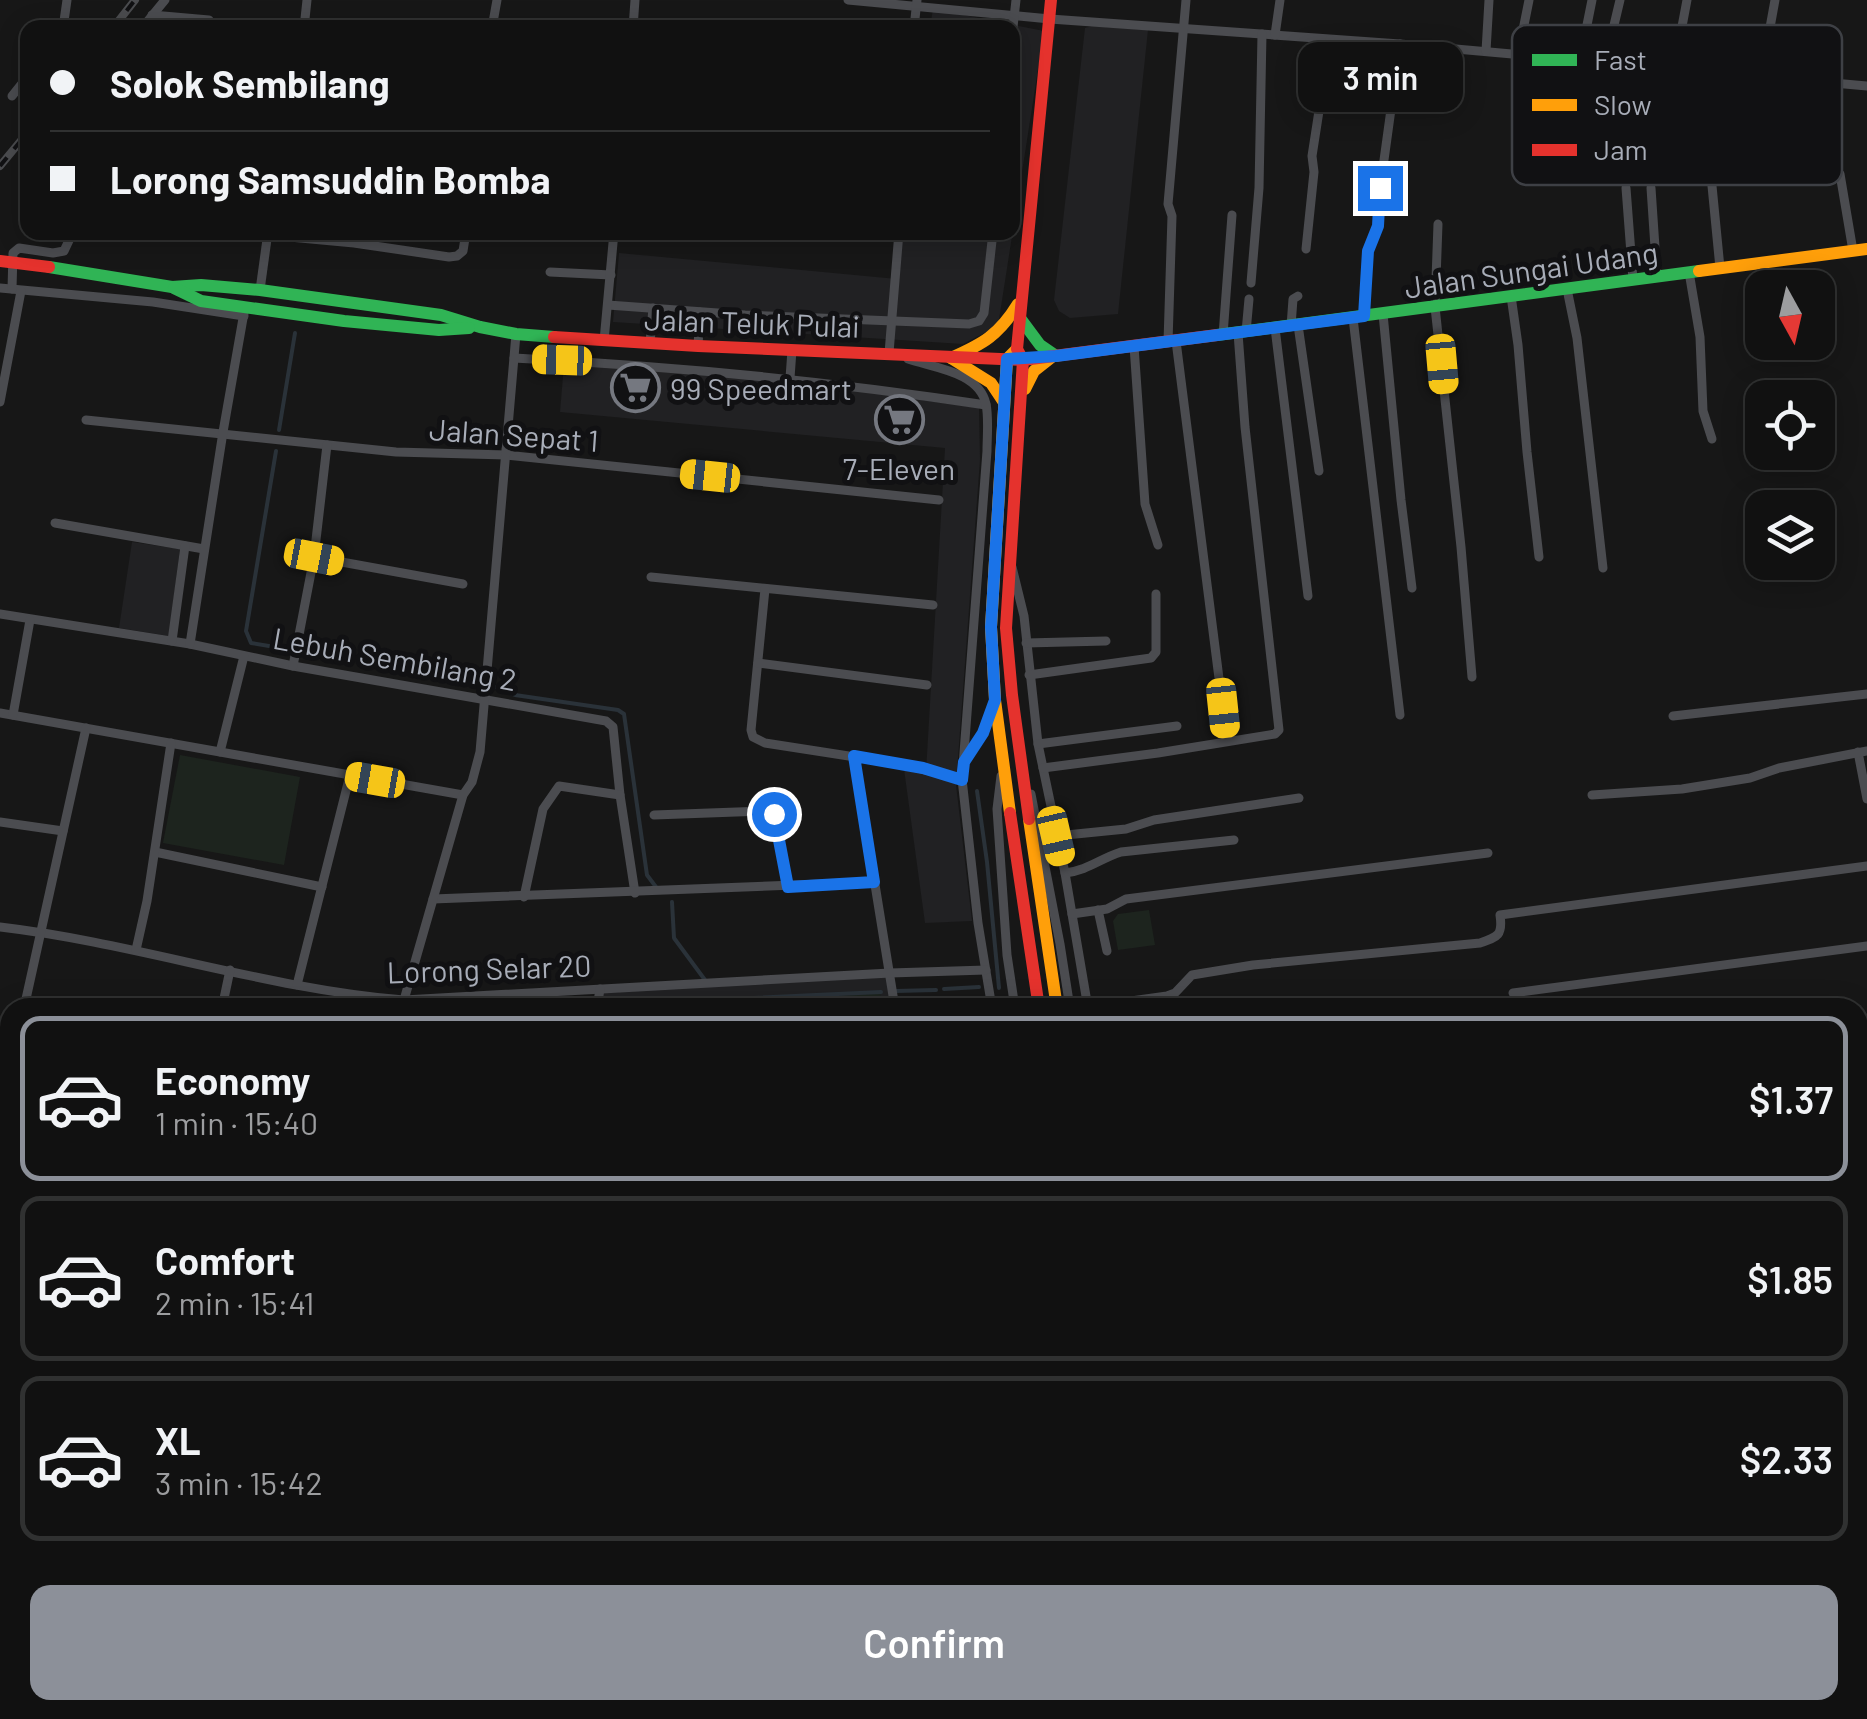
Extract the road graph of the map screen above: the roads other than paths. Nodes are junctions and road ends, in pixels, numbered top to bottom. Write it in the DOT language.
graph roads {
  1 [pos="165,0"];
  2 [pos="848,0"];
  3 [pos="1016,0"];
  4 [pos="1052,0"];
  5 [pos="1186,0"];
  6 [pos="1280,0"];
  7 [pos="1490,0"];
  8 [pos="1529,0"];
  9 [pos="1592,0"];
  10 [pos="1620,0"];
  11 [pos="1687,0"];
  12 [pos="1775,0"];
  13 [pos="916,4"];
  14 [pos="152,15"];
  15 [pos="1014,16"];
  16 [pos="1050,19"];
  17 [pos="148,20"];
  18 [pos="209,20"];
  19 [pos="1014,20"];
  20 [pos="1524,25"];
  21 [pos="1587,25"];
  22 [pos="1614,25"];
  23 [pos="1682,25"];
  24 [pos="1770,25"];
  25 [pos="1184,29"];
  26 [pos="1262,34"];
  27 [pos="1275,35"];
  28 [pos="1330,40"];
  29 [pos="1400,44"];
  30 [pos="1486,51"];
  31 [pos="1512,54"];
  32 [pos="1842,84"];
  33 [pos="20,86"];
  34 [pos="1867,86"];
  35 [pos="12,96"];
  36 [pos="1842,182"];
  37 [pos="1712,185"];
  38 [pos="1626,188"];
  39 [pos="1651,188"];
  40 [pos="1232,215"];
  41 [pos="1438,224"];
  42 [pos="69,240"];
  43 [pos="267,240"];
  44 [pos="332,240"];
  45 [pos="465,240"];
  46 [pos="613,240"];
  47 [pos="898,240"];
  48 [pos="991,240"];
  49 [pos="1306,249"];
  50 [pos="1860,250"];
  51 [pos="0,262"];
  52 [pos="1720,268"];
  53 [pos="550,272"];
  54 [pos="1689,272"];
  55 [pos="611,275"];
  56 [pos="1656,277"];
  57 [pos="1633,280"];
  58 [pos="1250,283"];
  59 [pos="172,287"];
  60 [pos="0,288"];
  61 [pos="1566,289"];
  62 [pos="16,290"];
  63 [pos="260,290"];
  64 [pos="298,295"];
  65 [pos="1022,296"];
  66 [pos="1298,296"];
  67 [pos="1511,296"];
  68 [pos="1249,299"];
  69 [pos="608,305"];
  70 [pos="1435,307"];
  71 [pos="653,308"];
  72 [pos="245,311"];
  73 [pos="700,312"];
  74 [pos="1383,314"];
  75 [pos="1359,317"];
  76 [pos="1020,318"];
  77 [pos="892,322"];
  78 [pos="380,325"];
  79 [pos="1294,326"];
  80 [pos="480,327"];
  81 [pos="1275,328"];
  82 [pos="1242,332"];
  83 [pos="516,334"];
  84 [pos="1223,335"];
  85 [pos="604,340"];
  86 [pos="1172,342"];
  87 [pos="650,343"];
  88 [pos="704,346"];
  89 [pos="1134,346"];
  90 [pos="792,350"];
  91 [pos="888,353"];
  92 [pos="1016,356"];
  93 [pos="1055,356"];
  94 [pos="514,358"];
  95 [pos="951,358"];
  96 [pos="707,371"];
  97 [pos="790,378"];
  98 [pos="0,402"];
  99 [pos="1004,404"];
  100 [pos="1020,404"];
  101 [pos="986,405"];
  102 [pos="86,420"];
  103 [pos="223,432"];
  104 [pos="1712,439"];
  105 [pos="328,445"];
  106 [pos="506,455"];
  107 [pos="1318,470"];
  108 [pos="939,500"];
  109 [pos="55,523"];
  110 [pos="1158,545"];
  111 [pos="184,546"];
  112 [pos="204,549"];
  113 [pos="314,557"];
  114 [pos="1539,557"];
  115 [pos="1009,558"];
  116 [pos="1603,568"];
  117 [pos="651,577"];
  118 [pos="463,584"];
  119 [pos="766,588"];
  120 [pos="1412,588"];
  121 [pos="1156,594"];
  122 [pos="1308,596"];
  123 [pos="933,605"];
  124 [pos="0,614"];
  125 [pos="30,620"];
  126 [pos="172,641"];
  127 [pos="1106,641"];
  128 [pos="1026,642"];
  129 [pos="190,644"];
  130 [pos="244,656"];
  131 [pos="758,664"];
  132 [pos="293,666"];
  133 [pos="1029,675"];
  134 [pos="1472,677"];
  135 [pos="927,685"];
  136 [pos="1867,694"];
  137 [pos="995,700"];
  138 [pos="486,701"];
  139 [pos="0,713"];
  140 [pos="13,715"];
  141 [pos="1400,715"];
  142 [pos="1673,716"];
  143 [pos="1177,726"];
  144 [pos="86,728"];
  145 [pos="1226,741"];
  146 [pos="171,743"];
  147 [pos="1038,744"];
  148 [pos="220,752"];
  149 [pos="1863,752"];
  150 [pos="854,756"];
  151 [pos="964,762"];
  152 [pos="1020,763"];
  153 [pos="1003,766"];
  154 [pos="1043,768"];
  155 [pos="350,775"];
  156 [pos="962,780"];
  157 [pos="620,795"];
  158 [pos="1592,795"];
  159 [pos="464,796"];
  160 [pos="1300,798"];
  161 [pos="1867,799"];
  162 [pos="654,816"];
  163 [pos="0,822"];
  164 [pos="64,831"];
  165 [pos="1056,836"];
  166 [pos="1234,840"];
  167 [pos="155,852"];
  168 [pos="1488,853"];
  169 [pos="1867,866"];
  170 [pos="1065,873"];
  171 [pos="874,882"];
  172 [pos="322,887"];
  173 [pos="788,887"];
  174 [pos="636,892"];
  175 [pos="524,897"];
  176 [pos="432,899"];
  177 [pos="1098,910"];
  178 [pos="1072,914"];
  179 [pos="0,927"];
  180 [pos="42,932"];
  181 [pos="1867,946"];
  182 [pos="136,950"];
  183 [pos="1107,951"];
  184 [pos="230,970"];
  185 [pos="986,970"];
  186 [pos="890,973"];
  187 [pos="297,985"];
  188 [pos="600,989"];
  189 [pos="1512,992"];
  190 [pos="506,994"];
  191 [pos="26,998"];
  192 [pos="224,998"];
  193 [pos="376,998"];
  194 [pos="405,998"];
  195 [pos="438,998"];
  196 [pos="505,998"];
  197 [pos="599,998"];
  198 [pos="894,998"];
  199 [pos="990,998"];
  200 [pos="1013,998"];
  201 [pos="1037,998"];
  202 [pos="1055,998"];
  203 [pos="1068,998"];
  204 [pos="1086,998"];
  205 [pos="1152,998"];
  1 -- 14 [label="street"];
  2 -- 13 [label="street"];
  3 -- 15 [label="street"];
  4 -- 16 [label="main road"];
  5 -- 25 [label="street"];
  6 -- 27 [label="street"];
  7 -- 30 [label="street"];
  8 -- 20 [label="street"];
  9 -- 21 [label="street"];
  10 -- 22 [label="street"];
  11 -- 23 [label="street"];
  12 -- 24 [label="street"];
  13 -- 15 [label="street"];
  14 -- 17 [label="street"];
  14 -- 18 [label="street"];
  15 -- 16 [label="street"];
  15 -- 19 [label="street"];
  16 -- 25 [label="street"];
  16 -- 65 [label="main road"];
  25 -- 26 [label="street"];
  25 -- 86 [label="street"];
  26 -- 27 [label="street"];
  26 -- 58 [label="street"];
  27 -- 28 [label="street"];
  28 -- 29 [label="street"];
  28 -- 49 [label="street"];
  29 -- 30 [label="street"];
  29 -- 75 [label="street"];
  30 -- 31 [label="street"];
  32 -- 34 [label="street"];
  33 -- 35 [label="street"];
  36 -- 50 [label="street"];
  37 -- 52 [label="street"];
  38 -- 57 [label="street"];
  39 -- 56 [label="street"];
  40 -- 84 [label="street"];
  41 -- 70 [label="street"];
  42 -- 62 [label="street"];
  43 -- 63 [label="street"];
  44 -- 45 [label="street"];
  46 -- 55 [label="street"];
  47 -- 77 [label="street"];
  48 -- 77 [label="street, Jalan Teluk Pulai"];
  50 -- 52 [label="main road, Jalan Sungai Udang"];
  51 -- 59 [label="main road, Jalan Teluk Pulai, bridge"];
  52 -- 54 [label="main road, Jalan Sungai Udang"];
  53 -- 55 [label="street"];
  54 -- 56 [label="main road, Jalan Sungai Udang"];
  54 -- 104 [label="street"];
  55 -- 69 [label="street"];
  56 -- 57 [label="main road, Jalan Sungai Udang"];
  57 -- 61 [label="main road, Jalan Sungai Udang"];
  59 -- 63 [label="main road, Jalan Teluk Pulai"];
  59 -- 72 [label="main road, Jalan Teluk Pulai"];
  60 -- 62 [label="street"];
  61 -- 67 [label="main road, Jalan Sungai Udang"];
  61 -- 116 [label="street"];
  62 -- 72 [label="street"];
  62 -- 98 [label="street"];
  63 -- 64 [label="main road, Jalan Teluk Pulai"];
  64 -- 78 [label="main road"];
  64 -- 80 [label="main road, Jalan Teluk Pulai"];
  65 -- 76 [label="main road"];
  65 -- 95 [label="main road"];
  66 -- 79 [label="street"];
  67 -- 70 [label="main road, Jalan Sungai Udang"];
  67 -- 114 [label="street"];
  68 -- 82 [label="street"];
  69 -- 71 [label="street, Jalan Teluk Pulai"];
  69 -- 85 [label="street"];
  70 -- 74 [label="main road, Jalan Sungai Udang"];
  70 -- 134 [label="street"];
  71 -- 73 [label="street, Jalan Teluk Pulai"];
  71 -- 87 [label="street"];
  72 -- 78 [label="main road, Jalan Teluk Pulai"];
  72 -- 103 [label="street"];
  73 -- 77 [label="street, Jalan Teluk Pulai"];
  73 -- 88 [label="street"];
  74 -- 75 [label="main road, Jalan Sungai Udang"];
  74 -- 120 [label="street"];
  75 -- 79 [label="main road, Jalan Sungai Udang"];
  75 -- 141 [label="street"];
  76 -- 92 [label="main road"];
  76 -- 93 [label="main road"];
  77 -- 91 [label="street"];
  78 -- 80 [label="main road, Jalan Teluk Pulai"];
  79 -- 81 [label="main road, Jalan Sungai Udang"];
  79 -- 107 [label="street"];
  80 -- 83 [label="main road, Jalan Teluk Pulai"];
  81 -- 82 [label="main road, Jalan Sungai Udang"];
  81 -- 122 [label="street"];
  82 -- 84 [label="main road, Jalan Sungai Udang"];
  82 -- 145 [label="street"];
  83 -- 85 [label="main road, Jalan Teluk Pulai"];
  83 -- 94 [label="street"];
  84 -- 86 [label="main road, Jalan Sungai Udang"];
  85 -- 87 [label="main road, Jalan Teluk Pulai"];
  86 -- 89 [label="main road, Jalan Sungai Udang"];
  86 -- 145 [label="street"];
  87 -- 88 [label="main road, Jalan Teluk Pulai"];
  88 -- 90 [label="main road, Jalan Teluk Pulai"];
  88 -- 96 [label="street"];
  89 -- 93 [label="main road, Jalan Sungai Udang"];
  89 -- 110 [label="street"];
  90 -- 91 [label="main road, Jalan Teluk Pulai"];
  90 -- 97 [label="street"];
  91 -- 95 [label="main road, Jalan Teluk Pulai"];
  91 -- 101 [label="street"];
  92 -- 93 [label="main road, Jalan Sungai Udang"];
  92 -- 95 [label="main road, Jalan Teluk Pulai"];
  92 -- 99 [label="main road"];
  92 -- 100 [label="main road"];
  93 -- 100 [label="main road"];
  94 -- 96 [label="street"];
  94 -- 106 [label="street"];
  95 -- 99 [label="main road"];
  96 -- 97 [label="street"];
  97 -- 101 [label="street"];
  99 -- 137 [label="main road"];
  100 -- 115 [label="main road"];
  101 -- 151 [label="street"];
  102 -- 103 [label="street, Jalan Sepat 1"];
  103 -- 105 [label="street, Jalan Sepat 1"];
  103 -- 112 [label="street"];
  105 -- 106 [label="street, Jalan Sepat 1"];
  105 -- 113 [label="street"];
  106 -- 108 [label="street, Jalan Sepat 1"];
  106 -- 138 [label="street"];
  109 -- 111 [label="street"];
  111 -- 112 [label="street"];
  111 -- 126 [label="street"];
  112 -- 129 [label="street"];
  113 -- 118 [label="street"];
  113 -- 132 [label="street"];
  115 -- 128 [label="street"];
  115 -- 152 [label="main road"];
  117 -- 119 [label="street"];
  119 -- 123 [label="street"];
  119 -- 131 [label="street"];
  121 -- 133 [label="street"];
  124 -- 125 [label="street, Lebuh Sembilang 2"];
  125 -- 126 [label="street, Lebuh Sembilang 2"];
  125 -- 140 [label="street"];
  126 -- 129 [label="street, Lebuh Sembilang 2"];
  127 -- 128 [label="street"];
  128 -- 133 [label="street"];
  129 -- 130 [label="street, Lebuh Sembilang 2"];
  130 -- 132 [label="street, Lebuh Sembilang 2"];
  130 -- 148 [label="street"];
  131 -- 135 [label="street"];
  131 -- 150 [label="street"];
  132 -- 138 [label="street, Lebuh Sembilang 2"];
  133 -- 147 [label="street"];
  136 -- 142 [label="street"];
  137 -- 151 [label="street"];
  137 -- 153 [label="main road"];
  138 -- 157 [label="street, Lebuh Sembilang 2"];
  138 -- 159 [label="street"];
  139 -- 140 [label="street"];
  140 -- 144 [label="street"];
  143 -- 147 [label="street"];
  144 -- 146 [label="street"];
  144 -- 164 [label="street"];
  145 -- 154 [label="street"];
  146 -- 148 [label="street"];
  146 -- 167 [label="street"];
  147 -- 154 [label="street"];
  148 -- 155 [label="street"];
  149 -- 158 [label="street"];
  149 -- 161 [label="street"];
  150 -- 156 [label="street"];
  150 -- 171 [label="street"];
  151 -- 156 [label="street"];
  152 -- 202 [label="main road"];
  152 -- 203 [label="street"];
  153 -- 200 [label="street"];
  153 -- 201 [label="main road"];
  154 -- 165 [label="street"];
  155 -- 159 [label="street"];
  155 -- 172 [label="street"];
  156 -- 185 [label="street"];
  157 -- 174 [label="street, Lebuh Sembilang 2"];
  157 -- 175 [label="street"];
  159 -- 176 [label="street"];
  160 -- 165 [label="street"];
  162 -- 173 [label="street"];
  163 -- 164 [label="street"];
  164 -- 180 [label="street"];
  165 -- 170 [label="street"];
  166 -- 170 [label="street"];
  167 -- 172 [label="street"];
  167 -- 182 [label="street"];
  168 -- 177 [label="street"];
  169 -- 205 [label="street"];
  170 -- 178 [label="street"];
  171 -- 173 [label="street"];
  171 -- 186 [label="street"];
  172 -- 187 [label="street"];
  173 -- 174 [label="street"];
  174 -- 175 [label="street"];
  175 -- 176 [label="street"];
  176 -- 194 [label="street"];
  177 -- 178 [label="street"];
  177 -- 183 [label="street"];
  178 -- 204 [label="street"];
  179 -- 180 [label="street, Lorong Selar 20"];
  180 -- 182 [label="street, Lorong Selar 20"];
  180 -- 191 [label="street"];
  181 -- 189 [label="street"];
  182 -- 184 [label="street, Lorong Selar 20"];
  184 -- 187 [label="street, Lorong Selar 20"];
  184 -- 192 [label="street"];
  185 -- 186 [label="street, Lorong Selar 20"];
  185 -- 199 [label="street"];
  186 -- 188 [label="street, Lorong Selar 20"];
  186 -- 198 [label="street"];
  187 -- 193 [label="street, Lorong Selar 20"];
  188 -- 190 [label="street, Lorong Selar 20"];
  188 -- 197 [label="street"];
  190 -- 195 [label="street, Lorong Selar 20"];
  190 -- 196 [label="street"];
}
